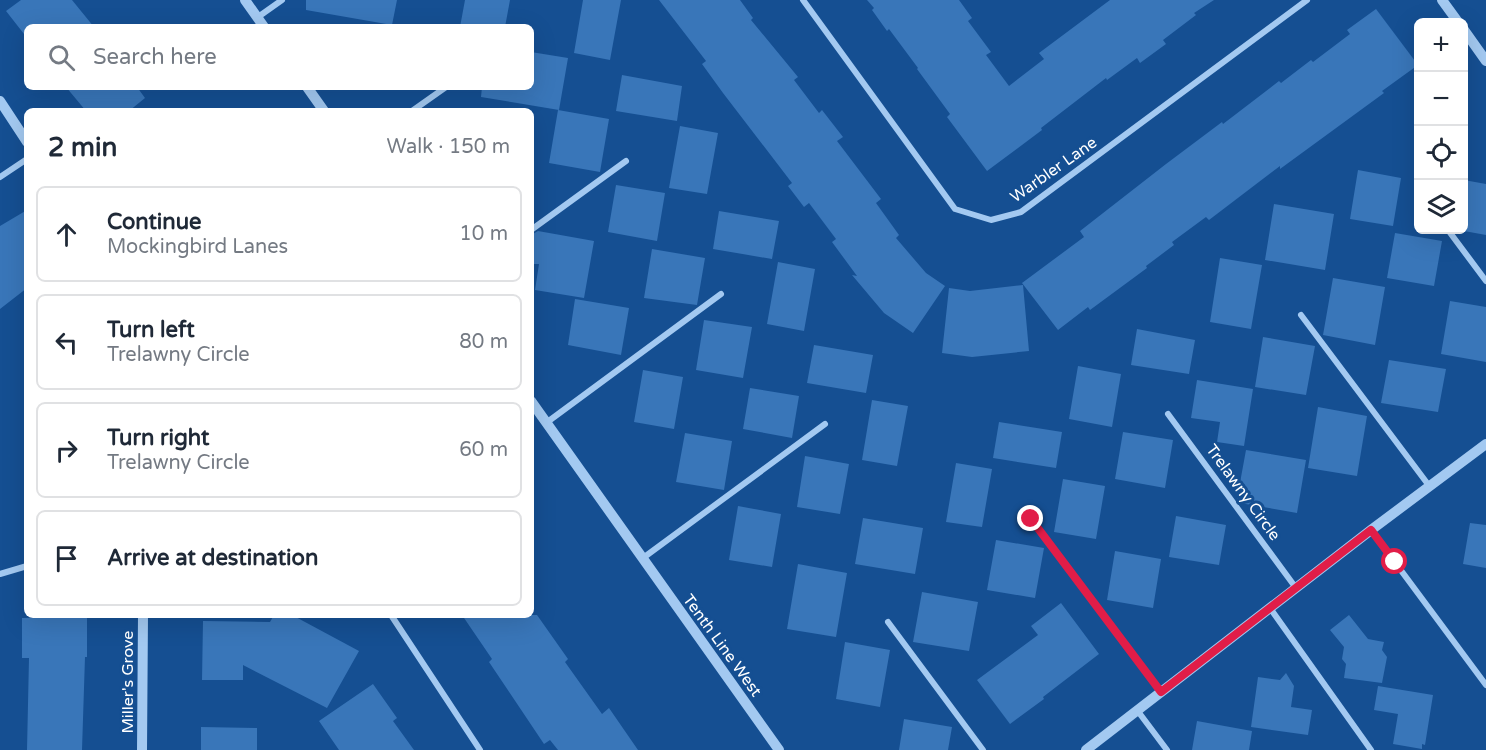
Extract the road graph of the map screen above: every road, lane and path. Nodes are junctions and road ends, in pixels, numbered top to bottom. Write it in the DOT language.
graph roads {
  1 [pos="245,0"];
  2 [pos="282,0"];
  3 [pos="803,0"];
  4 [pos="1307,0"];
  5 [pos="1442,0"];
  6 [pos="258,17"];
  7 [pos="1455,18"];
  8 [pos="262,24"];
  9 [pos="1468,36"];
  10 [pos="1486,61"];
  11 [pos="309,90"];
  12 [pos="442,90"];
  13 [pos="0,101"];
  14 [pos="322,108"];
  15 [pos="416,108"];
  16 [pos="24,137"];
  17 [pos="24,161"];
  18 [pos="626,161"];
  19 [pos="0,177"];
  20 [pos="534,228"];
  21 [pos="1451,234"];
  22 [pos="1486,280"];
  23 [pos="721,294"];
  24 [pos="1301,315"];
  25 [pos="534,405"];
  26 [pos="1168,414"];
  27 [pos="546,423"];
  28 [pos="825,424"];
  29 [pos="1485,447"];
  30 [pos="1430,487"];
  31 [pos="1031,519"];
  32 [pos="1371,530"];
  33 [pos="643,558"];
  34 [pos="24,568"];
  35 [pos="0,574"];
  36 [pos="1296,588"];
  37 [pos="1269,608"];
  38 [pos="143,618"];
  39 [pos="393,618"];
  40 [pos="888,622"];
  41 [pos="1486,685"];
  42 [pos="1161,692"];
  43 [pos="1137,710"];
  44 [pos="142,750"];
  45 [pos="480,750"];
  46 [pos="779,750"];
  47 [pos="983,750"];
  48 [pos="1086,750"];
  49 [pos="1167,750"];
  50 [pos="1371,750"];
  1 -- 6 [label="street"];
  2 -- 6 [label="street"];
  3 -- 4 [label="street, Warbler Lane"];
  5 -- 7 [label="street"];
  6 -- 8 [label="street"];
  9 -- 10 [label="street"];
  11 -- 14 [label="street"];
  12 -- 15 [label="street"];
  13 -- 16 [label="street"];
  17 -- 19 [label="street"];
  18 -- 20 [label="street"];
  21 -- 22 [label="street"];
  23 -- 27 [label="street"];
  24 -- 30 [label="street"];
  25 -- 27 [label="street, Tenth Line West"];
  26 -- 36 [label="street, Trelawny Circle"];
  27 -- 33 [label="street, Tenth Line West"];
  28 -- 33 [label="street"];
  29 -- 30 [label="street"];
  30 -- 32 [label="street"];
  31 -- 42 [label="street"];
  32 -- 36 [label="street"];
  32 -- 41 [label="street"];
  33 -- 46 [label="street, Tenth Line West"];
  34 -- 35 [label="street"];
  36 -- 37 [label="street"];
  37 -- 42 [label="street"];
  37 -- 50 [label="street"];
  38 -- 44 [label="street, Miller's Grove"];
  39 -- 45 [label="street"];
  40 -- 47 [label="street"];
  42 -- 43 [label="street"];
  43 -- 48 [label="street"];
  43 -- 49 [label="street"];
}
